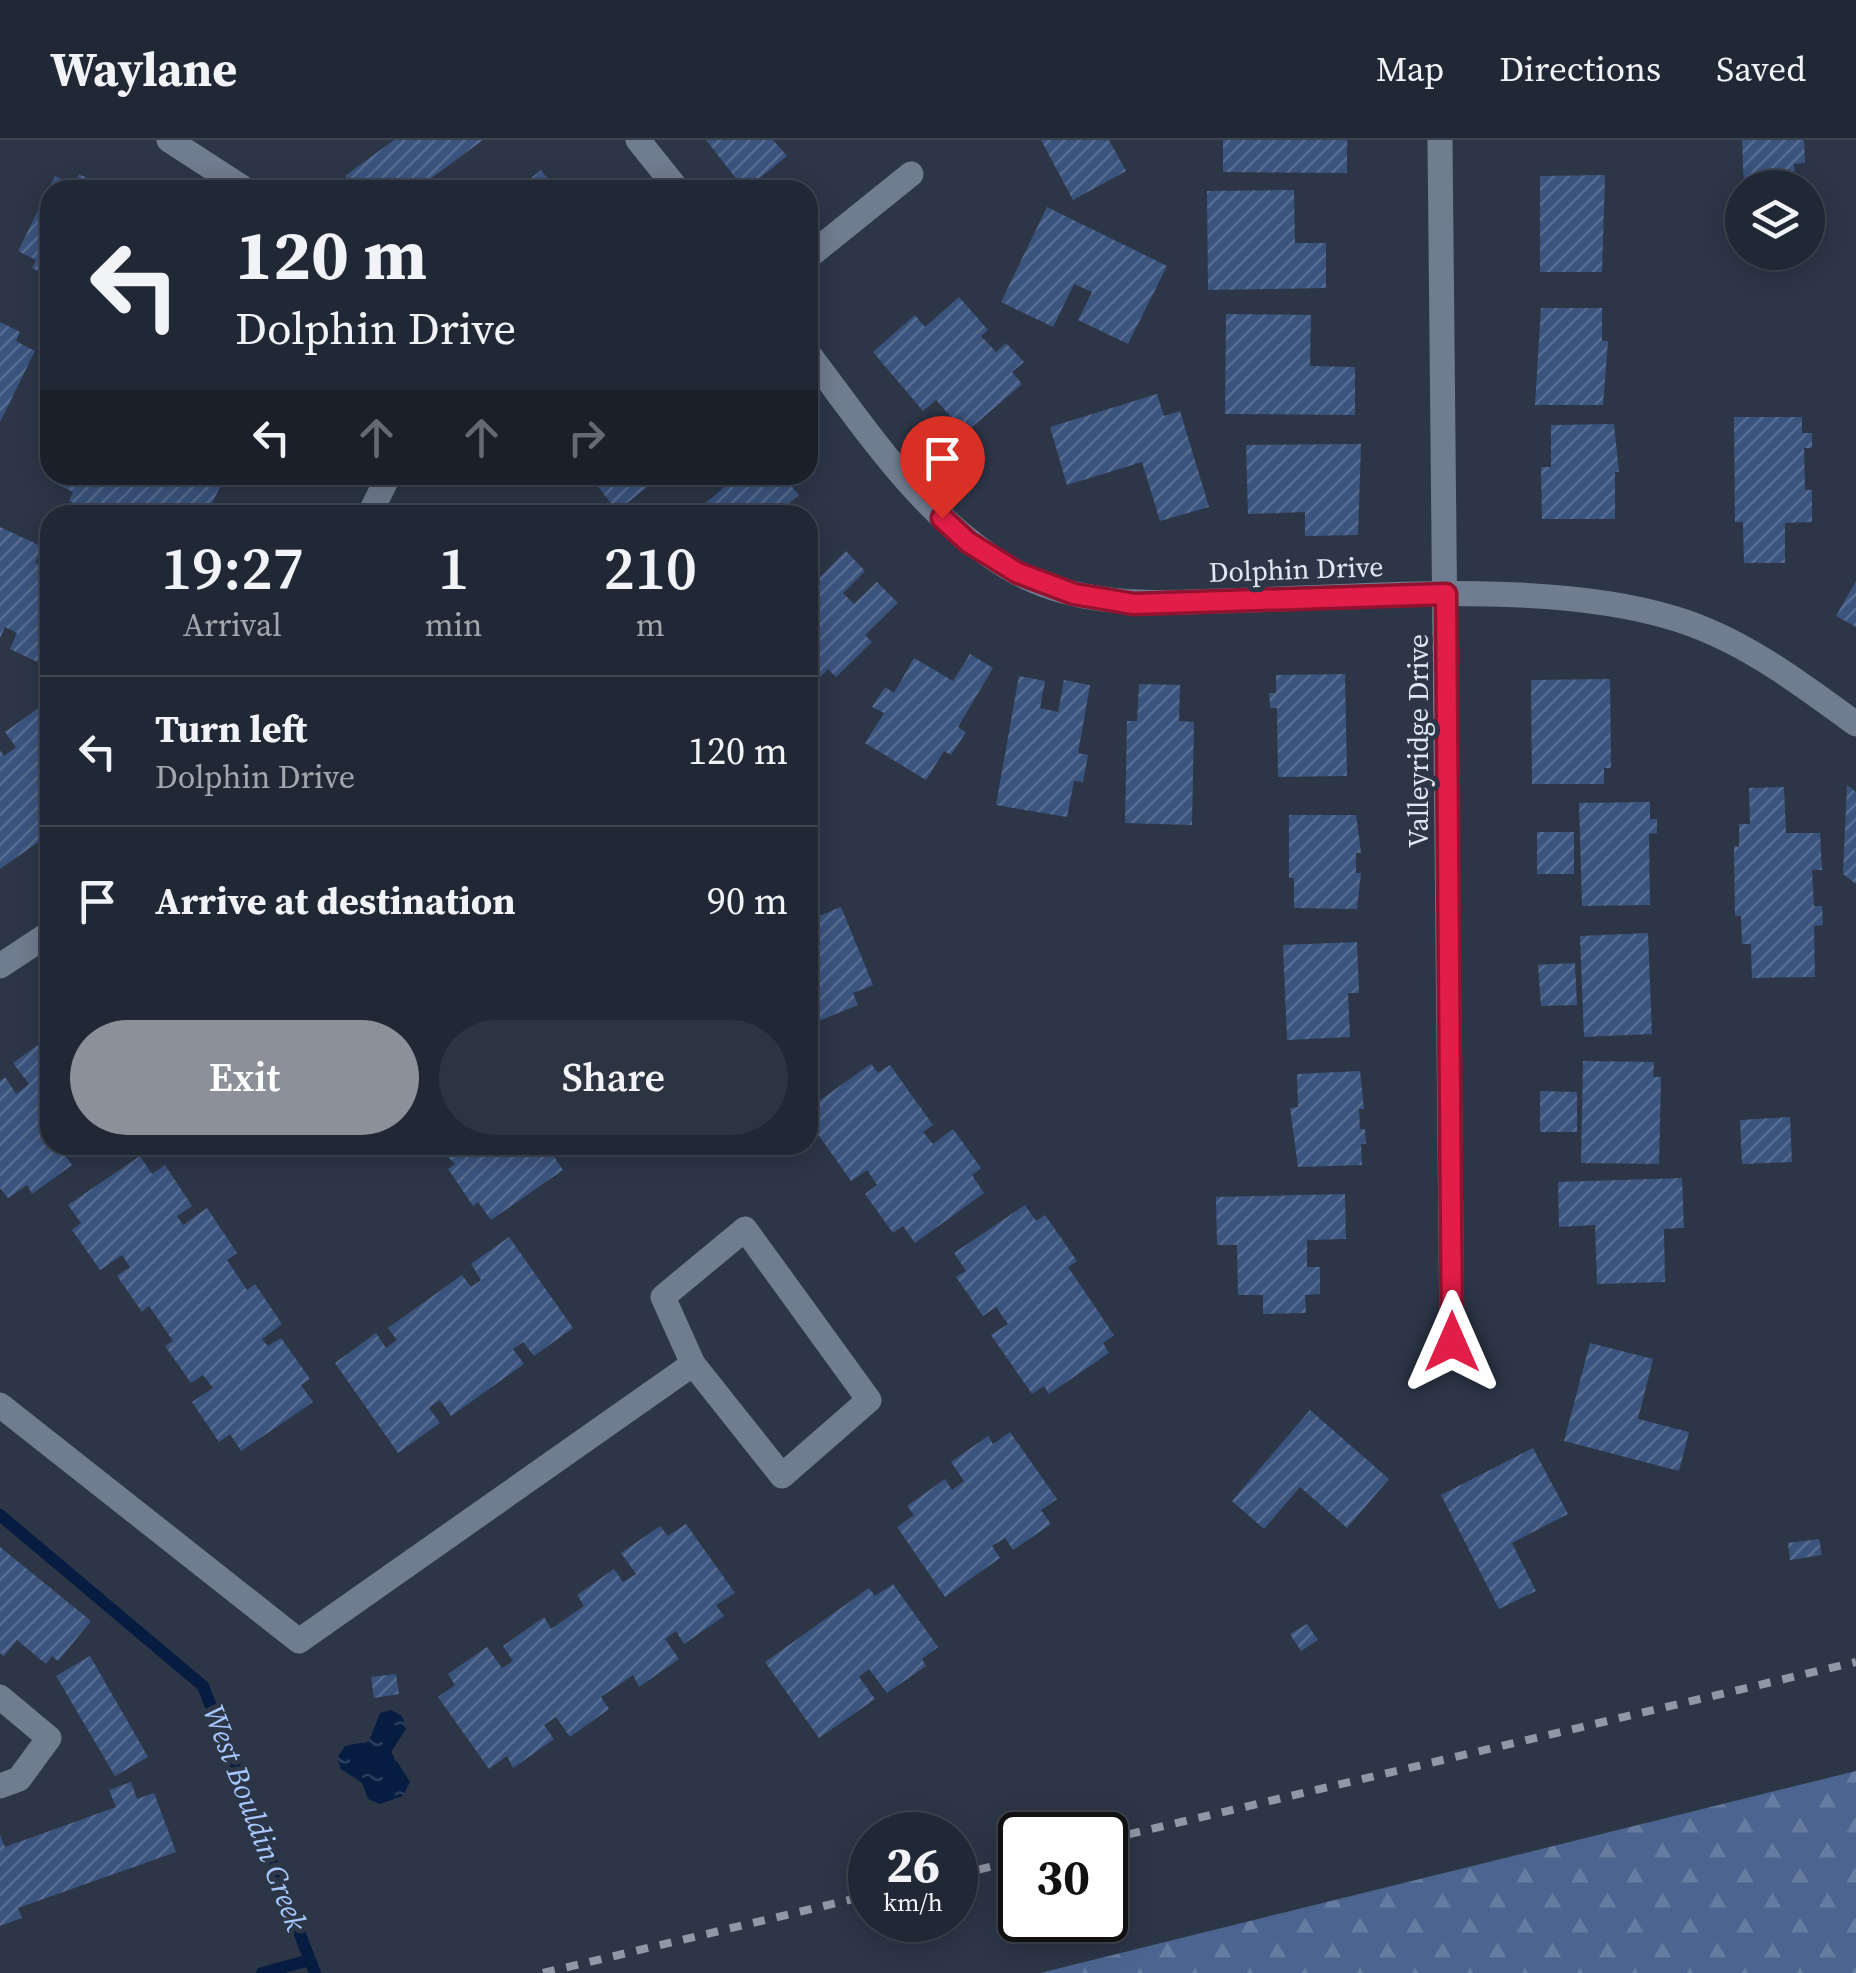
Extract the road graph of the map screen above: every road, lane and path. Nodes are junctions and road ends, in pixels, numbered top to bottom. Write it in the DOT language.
graph roads {
  1 [pos="169,140"];
  2 [pos="638,140"];
  3 [pos="1440,140"];
  4 [pos="911,174"];
  5 [pos="231,180"];
  6 [pos="670,180"];
  7 [pos="818,250"];
  8 [pos="818,366"];
  9 [pos="1446,594"];
  10 [pos="1856,724"];
  11 [pos="40,940"];
  12 [pos="0,966"];
  13 [pos="1452,1342"];
  14 [pos="692,1364"];
  15 [pos="0,1404"];
  16 [pos="0,1697"];
  17 [pos="0,1786"];
  1 -- 5 [label="street"];
  2 -- 6 [label="street"];
  3 -- 9 [label="street, Valleyridge Drive"];
  4 -- 7 [label="street"];
  8 -- 9 [label="street, Dolphin Drive"];
  9 -- 10 [label="street, Dolphin Drive"];
  9 -- 13 [label="street, Valleyridge Drive"];
  11 -- 12 [label="street"];
  14 -- 14 [label="street"];
  14 -- 15 [label="street"];
  16 -- 17 [label="street"];
}
